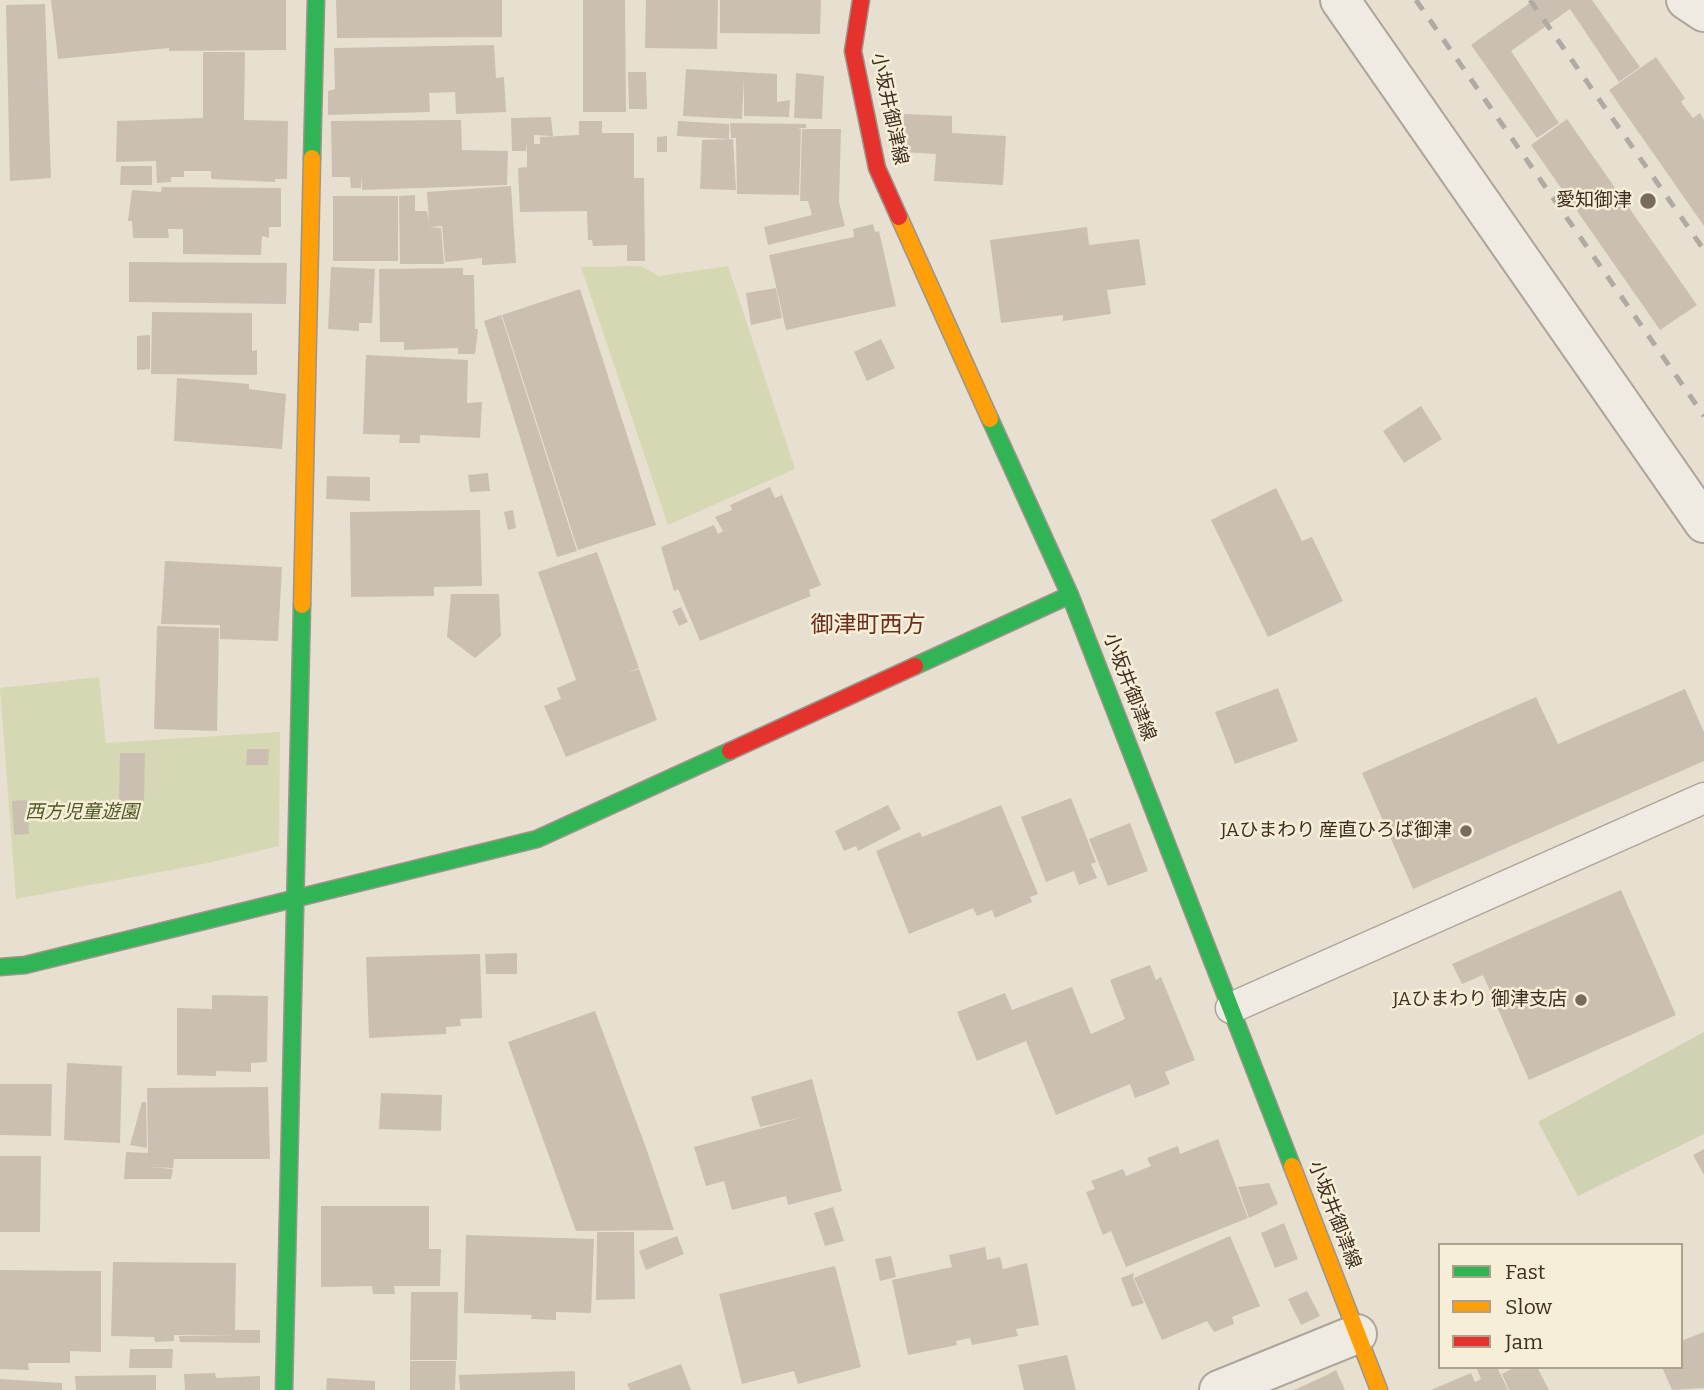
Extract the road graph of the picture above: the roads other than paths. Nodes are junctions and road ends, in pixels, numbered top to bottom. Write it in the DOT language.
graph roads {
  1 [pos="316,0"];
  2 [pos="861,0"];
  3 [pos="1340,0"];
  4 [pos="1686,0"];
  5 [pos="1698,0"];
  6 [pos="1704,11"];
  7 [pos="1704,523"];
  8 [pos="1070,595"];
  9 [pos="1704,798"];
  10 [pos="294,899"];
  11 [pos="0,967"];
  12 [pos="1231,1008"];
  13 [pos="1357,1334"];
  14 [pos="284,1390"];
  15 [pos="1219,1390"];
  16 [pos="1379,1390"];
  1 -- 10 [label="street"];
  2 -- 8 [label="street, 小坂井御津線"];
  3 -- 7 [label="street"];
  4 -- 6 [label="street"];
  5 -- 6 [label="street"];
  8 -- 10 [label="street"];
  8 -- 12 [label="street, 小坂井御津線"];
  9 -- 12 [label="lane"];
  10 -- 11 [label="street"];
  10 -- 14 [label="street"];
  12 -- 13 [label="street, 小坂井御津線"];
  13 -- 15 [label="street"];
  13 -- 16 [label="street, 小坂井御津線"];
}
